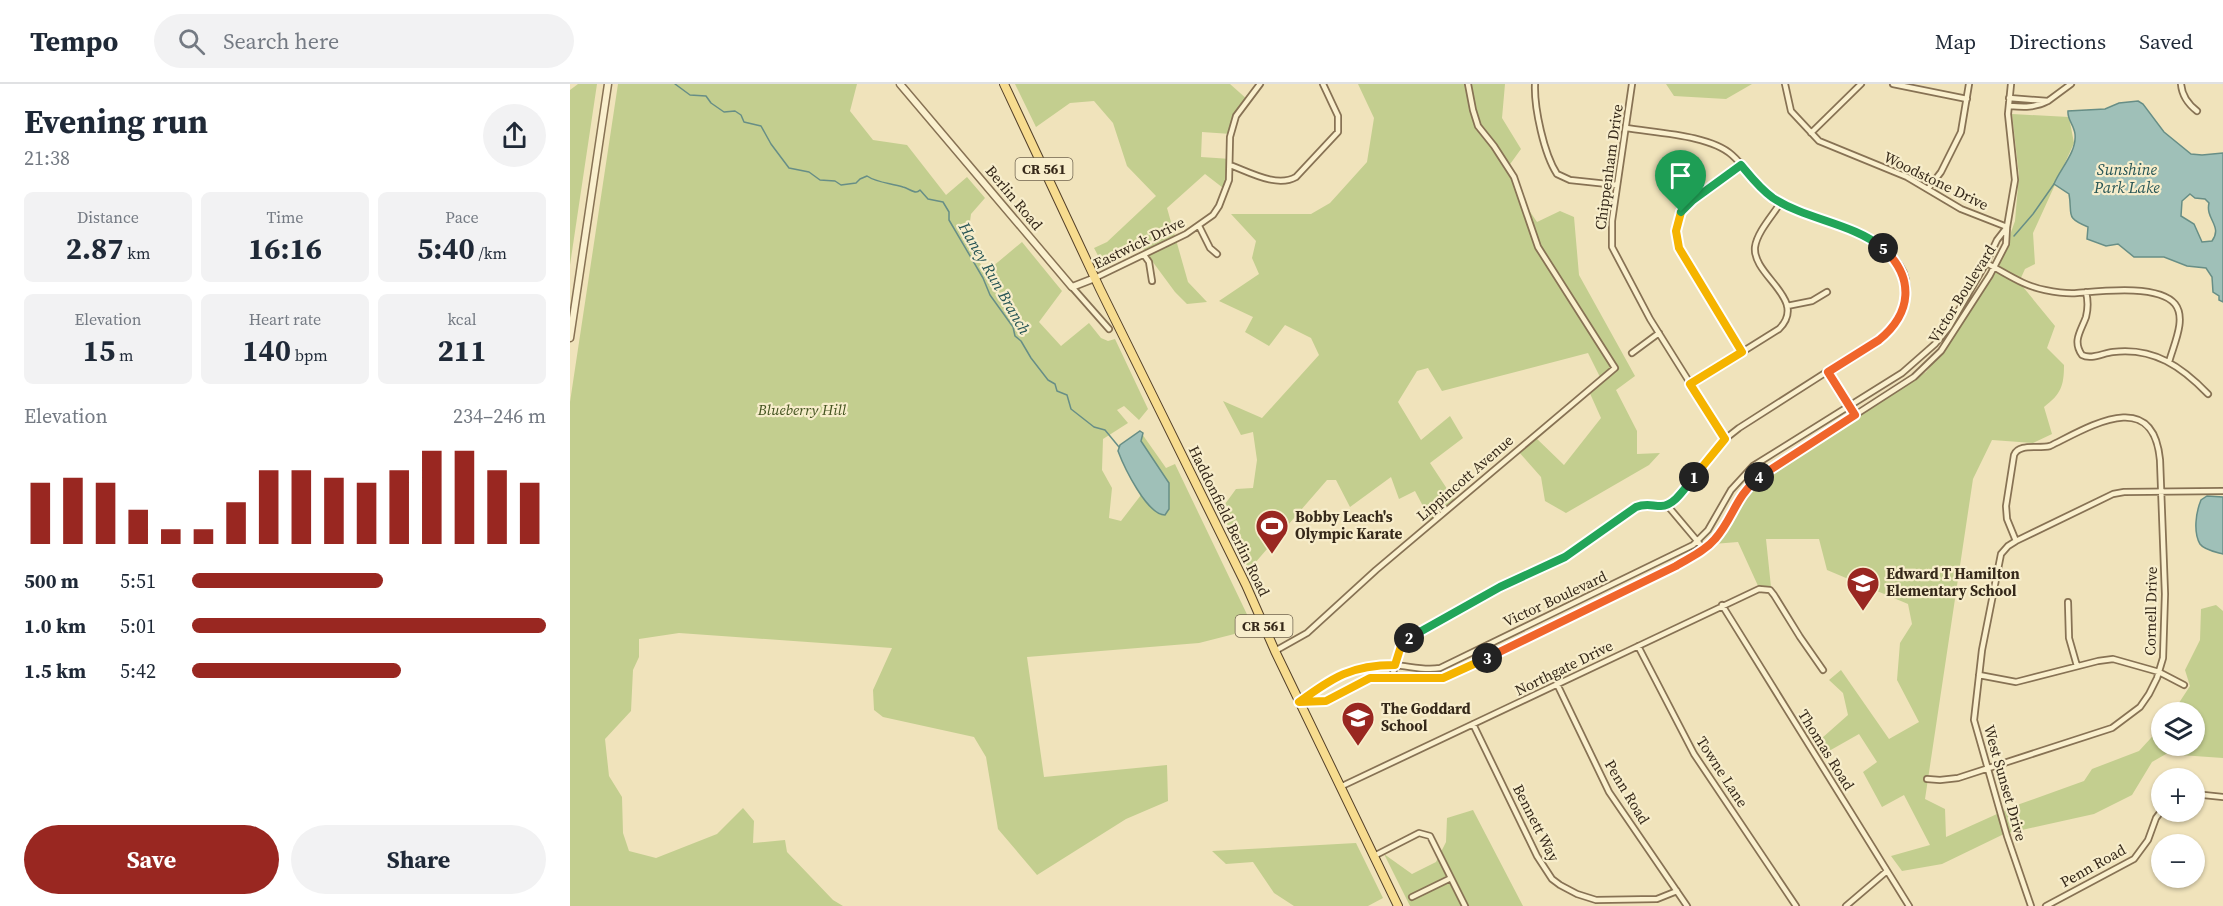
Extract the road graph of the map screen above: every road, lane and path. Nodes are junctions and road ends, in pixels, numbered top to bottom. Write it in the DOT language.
graph roads {
  1 [pos="608,84"];
  2 [pos="900,84"];
  3 [pos="1004,84"];
  4 [pos="1260,84"];
  5 [pos="1323,84"];
  6 [pos="1468,84"];
  7 [pos="1535,84"];
  8 [pos="1632,84"];
  9 [pos="1785,84"];
  10 [pos="1861,84"];
  11 [pos="1893,84"];
  12 [pos="1969,84"];
  13 [pos="2011,84"];
  14 [pos="2060,84"];
  15 [pos="2071,84"];
  16 [pos="2181,84"];
  17 [pos="2064,90"];
  18 [pos="2009,98"];
  19 [pos="1967,99"];
  20 [pos="2048,101"];
  21 [pos="2008,106"];
  22 [pos="2197,111"];
  23 [pos="1626,128"];
  24 [pos="1811,133"];
  25 [pos="1230,165"];
  26 [pos="1741,165"];
  27 [pos="1617,185"];
  28 [pos="1928,189"];
  29 [pos="1781,202"];
  30 [pos="1199,226"];
  31 [pos="2007,227"];
  32 [pos="1217,254"];
  33 [pos="1144,255"];
  34 [pos="1986,263"];
  35 [pos="1995,267"];
  36 [pos="1095,278"];
  37 [pos="1152,281"];
  38 [pos="1072,287"];
  39 [pos="1827,292"];
  40 [pos="2086,292"];
  41 [pos="1787,306"];
  42 [pos="1109,329"];
  43 [pos="1659,333"];
  44 [pos="570,338"];
  45 [pos="1742,352"];
  46 [pos="1632,353"];
  47 [pos="2169,362"];
  48 [pos="1828,372"];
  49 [pos="1690,384"];
  50 [pos="2208,394"];
  51 [pos="1850,405"];
  52 [pos="1855,415"];
  53 [pos="1725,439"];
  54 [pos="2161,491"];
  55 [pos="2223,491"];
  56 [pos="1667,505"];
  57 [pos="1720,508"];
  58 [pos="1729,516"];
  59 [pos="1697,541"];
  60 [pos="2016,541"];
  61 [pos="1704,549"];
  62 [pos="2068,602"];
  63 [pos="1722,605"];
  64 [pos="1638,645"];
  65 [pos="1275,651"];
  66 [pos="1395,665"];
  67 [pos="2077,666"];
  68 [pos="1823,670"];
  69 [pos="2159,672"];
  70 [pos="1978,675"];
  71 [pos="1392,677"];
  72 [pos="1557,684"];
  73 [pos="2184,685"];
  74 [pos="1299,702"];
  75 [pos="1473,724"];
  76 [pos="1987,768"];
  77 [pos="1927,779"];
  78 [pos="1340,787"];
  79 [pos="2205,795"];
  80 [pos="2223,796"];
  81 [pos="2155,822"];
  82 [pos="1374,856"];
  83 [pos="1887,871"];
  84 [pos="1451,878"];
  85 [pos="1677,891"];
  86 [pos="1412,897"];
  87 [pos="1592,899"];
  88 [pos="1398,906"];
  89 [pos="1465,906"];
  90 [pos="1590,906"];
  91 [pos="1687,906"];
  92 [pos="1796,906"];
  93 [pos="1846,906"];
  94 [pos="1909,906"];
  95 [pos="2031,906"];
  96 [pos="2046,906"];
  1 -- 44 [label="street"];
  2 -- 38 [label="street, Berlin Road"];
  3 -- 36 [label="main road, CR 561"];
  4 -- 25 [label="street, Eastwick Drive"];
  5 -- 25 [label="street"];
  6 -- 65 [label="street, Lippincott Avenue"];
  7 -- 27 [label="street"];
  8 -- 23 [label="street, Chippenham Drive"];
  9 -- 24 [label="street, Woodstone Drive"];
  10 -- 24 [label="street"];
  11 -- 19 [label="street"];
  12 -- 19 [label="street"];
  13 -- 18 [label="street, Victor Boulevard"];
  14 -- 17 [label="street"];
  15 -- 17 [label="street"];
  16 -- 22 [label="street"];
  17 -- 20 [label="street"];
  18 -- 20 [label="street"];
  18 -- 21 [label="street, Victor Boulevard"];
  19 -- 28 [label="street"];
  20 -- 21 [label="street"];
  21 -- 31 [label="street, Victor Boulevard"];
  23 -- 26 [label="street"];
  23 -- 27 [label="street, Chippenham Drive"];
  24 -- 28 [label="street, Woodstone Drive"];
  25 -- 30 [label="street, Eastwick Drive"];
  26 -- 29 [label="street"];
  26 -- 45 [label="street"];
  27 -- 43 [label="street, Chippenham Drive"];
  28 -- 31 [label="street, Woodstone Drive"];
  29 -- 41 [label="street"];
  29 -- 48 [label="street"];
  30 -- 32 [label="street"];
  30 -- 33 [label="street, Eastwick Drive"];
  31 -- 34 [label="street, Victor Boulevard"];
  31 -- 35 [label="street, Victor Boulevard"];
  33 -- 36 [label="street, Eastwick Drive"];
  33 -- 37 [label="street"];
  34 -- 35 [label="street"];
  34 -- 51 [label="street, Victor Boulevard"];
  35 -- 40 [label="street"];
  35 -- 52 [label="street, Victor Boulevard"];
  36 -- 38 [label="street, Eastwick Drive"];
  36 -- 65 [label="main road, Haddonfield Berlin Road / CR 561"];
  38 -- 42 [label="street, Berlin Road"];
  39 -- 41 [label="street"];
  40 -- 47 [label="street"];
  40 -- 47 [label="street"];
  41 -- 45 [label="street"];
  43 -- 46 [label="street"];
  43 -- 49 [label="street, Chippenham Drive"];
  45 -- 49 [label="street"];
  47 -- 50 [label="street"];
  48 -- 51 [label="street"];
  48 -- 53 [label="street"];
  49 -- 53 [label="street, Chippenham Drive"];
  51 -- 52 [label="street"];
  51 -- 57 [label="street, Victor Boulevard"];
  52 -- 58 [label="street, Victor Boulevard"];
  53 -- 56 [label="street"];
  54 -- 55 [label="street, West Sunset Drive"];
  54 -- 60 [label="street, West Sunset Drive"];
  54 -- 60 [label="street, Cornell Drive"];
  54 -- 69 [label="street, Cornell Drive"];
  56 -- 59 [label="street"];
  56 -- 66 [label="street"];
  57 -- 58 [label="street"];
  57 -- 59 [label="street, Victor Boulevard"];
  58 -- 61 [label="street, Victor Boulevard"];
  59 -- 61 [label="street"];
  59 -- 66 [label="street, Victor Boulevard"];
  60 -- 70 [label="street, West Sunset Drive"];
  61 -- 71 [label="street, Victor Boulevard"];
  62 -- 67 [label="street"];
  63 -- 64 [label="street, Northgate Drive"];
  63 -- 68 [label="street, Northgate Drive"];
  63 -- 83 [label="street, Thomas Road"];
  64 -- 72 [label="street, Northgate Drive"];
  64 -- 92 [label="street, Towne Lane"];
  65 -- 74 [label="main road, Haddonfield Berlin Road / CR 561"];
  66 -- 71 [label="street"];
  66 -- 74 [label="street, Victor Boulevard"];
  67 -- 69 [label="street"];
  67 -- 70 [label="street"];
  69 -- 73 [label="street"];
  69 -- 76 [label="street, Cornell Drive"];
  70 -- 76 [label="street, West Sunset Drive"];
  71 -- 74 [label="street, Victor Boulevard"];
  72 -- 75 [label="street, Northgate Drive"];
  72 -- 85 [label="street, Penn Road"];
  74 -- 78 [label="main road, Haddonfield Berlin Road / CR 561"];
  75 -- 78 [label="street, Northgate Drive"];
  75 -- 87 [label="street, Bennett Way"];
  76 -- 77 [label="street, Cornell Drive"];
  76 -- 95 [label="street, West Sunset Drive"];
  78 -- 82 [label="main road, Haddonfield Berlin Road / CR 561"];
  79 -- 80 [label="street"];
  81 -- 96 [label="street, Penn Road"];
  82 -- 84 [label="street"];
  82 -- 88 [label="main road, Haddonfield Berlin Road / CR 561"];
  83 -- 93 [label="street"];
  83 -- 94 [label="street, Thomas Road"];
  84 -- 86 [label="street"];
  84 -- 89 [label="street"];
  85 -- 87 [label="street, Bennett Way"];
  85 -- 91 [label="street, Penn Road"];
  87 -- 90 [label="street"];
}
